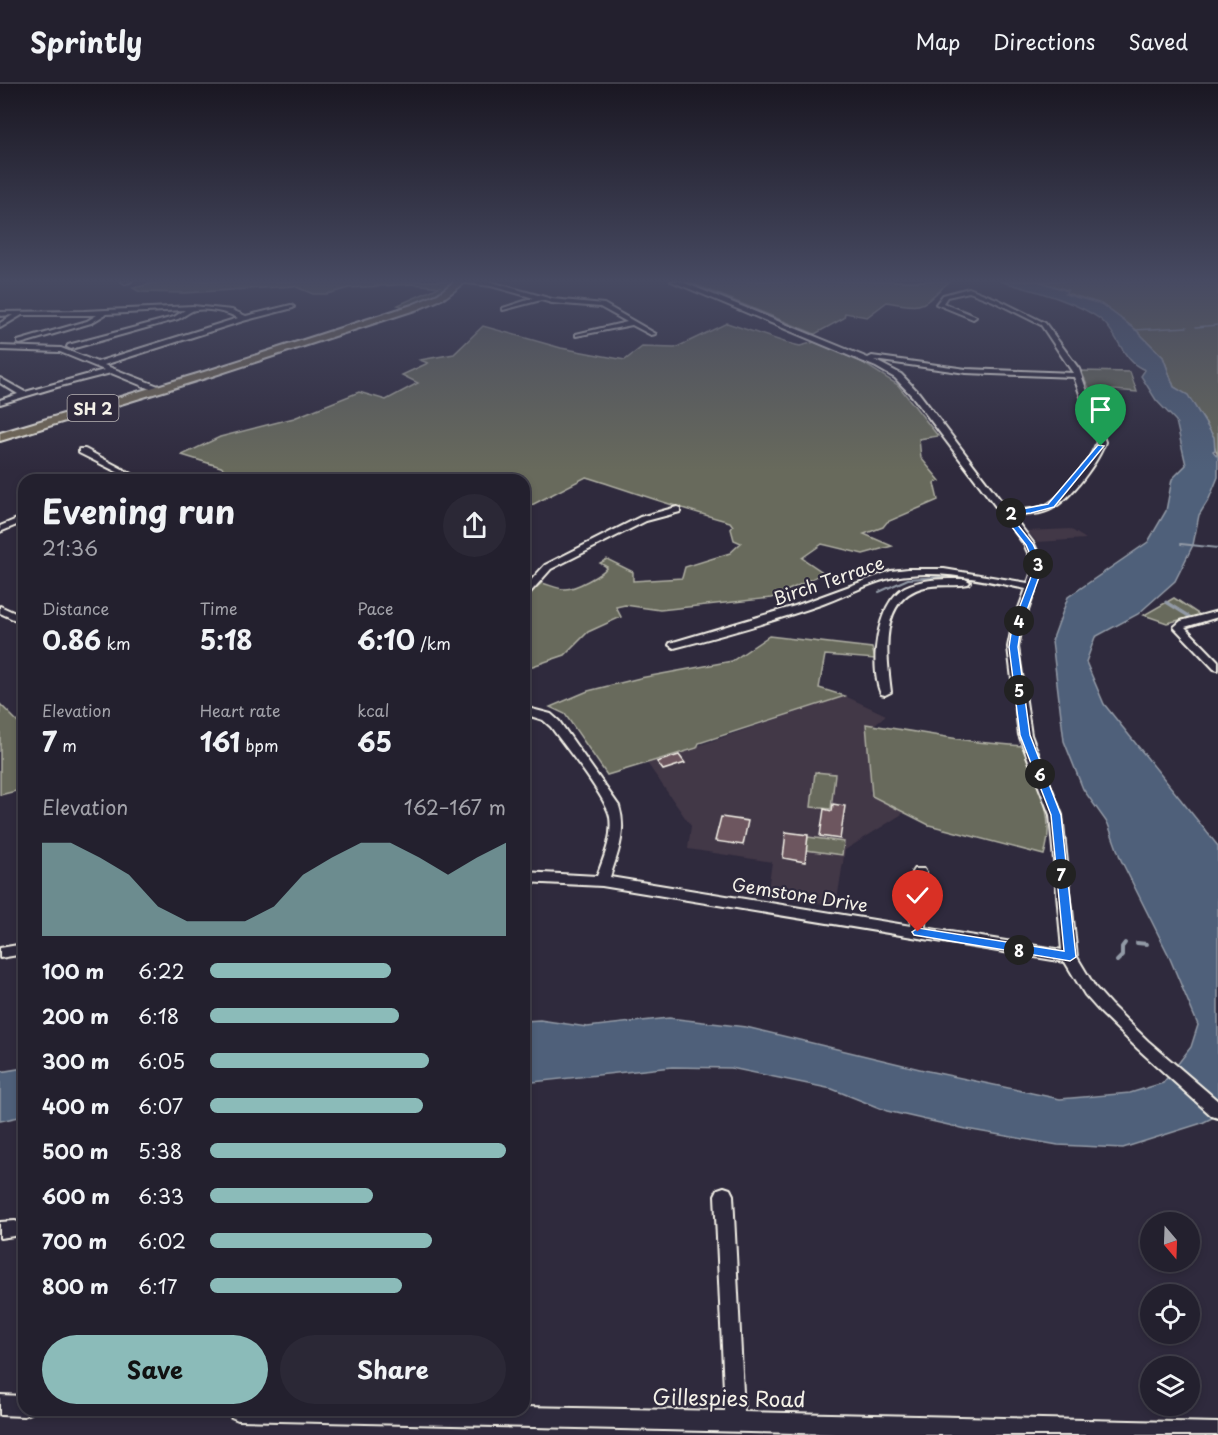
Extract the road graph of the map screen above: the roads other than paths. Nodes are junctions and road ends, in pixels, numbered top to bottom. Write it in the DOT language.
graph roads {
  1 [pos="82,344"];
  2 [pos="163,344"];
  3 [pos="299,344"];
  4 [pos="827,344"];
  5 [pos="1058,344"];
  6 [pos="71,347"];
  7 [pos="0,348"];
  8 [pos="853,355"];
  9 [pos="896,362"];
  10 [pos="98,364"];
  11 [pos="879,365"];
  12 [pos="113,370"];
  13 [pos="1076,375"];
  14 [pos="196,377"];
  15 [pos="0,380"];
  16 [pos="141,381"];
  17 [pos="158,389"];
  18 [pos="26,395"];
  19 [pos="0,402"];
  20 [pos="65,416"];
  21 [pos="0,437"];
  22 [pos="82,451"];
  23 [pos="128,474"];
  24 [pos="677,510"];
  25 [pos="1005,513"];
  26 [pos="18,522"];
  27 [pos="0,529"];
  28 [pos="530,586"];
  29 [pos="1030,591"];
  30 [pos="0,609"];
  31 [pos="1218,614"];
  32 [pos="18,618"];
  33 [pos="674,645"];
  34 [pos="1218,667"];
  35 [pos="885,692"];
  36 [pos="530,712"];
  37 [pos="919,872"];
  38 [pos="530,877"];
  39 [pos="602,881"];
  40 [pos="918,932"];
  41 [pos="18,950"];
  42 [pos="0,953"];
  43 [pos="1070,957"];
  44 [pos="1218,1111"];
  45 [pos="724,1195"];
  46 [pos="0,1405"];
  47 [pos="18,1406"];
  48 [pos="530,1415"];
  49 [pos="735,1422"];
  50 [pos="1218,1433"];
  1 -- 6 [label="street"];
  2 -- 10 [label="street"];
  3 -- 14 [label="highway, SH 2"];
  4 -- 8 [label="street"];
  5 -- 13 [label="street"];
  7 -- 10 [label="street"];
  8 -- 9 [label="street"];
  8 -- 11 [label="street"];
  9 -- 11 [label="street"];
  9 -- 13 [label="street"];
  10 -- 12 [label="street"];
  11 -- 25 [label="street"];
  12 -- 16 [label="street"];
  12 -- 18 [label="street"];
  13 -- 25 [label="street"];
  14 -- 16 [label="highway"];
  14 -- 17 [label="highway, SH 2"];
  15 -- 18 [label="street"];
  16 -- 17 [label="street"];
  16 -- 20 [label="highway"];
  17 -- 20 [label="highway, SH 2"];
  18 -- 19 [label="street"];
  20 -- 21 [label="highway, SH 2"];
  22 -- 23 [label="street"];
  24 -- 28 [label="street"];
  25 -- 29 [label="street"];
  26 -- 27 [label="street"];
  29 -- 33 [label="street, Birch Terrace"];
  29 -- 35 [label="street"];
  29 -- 43 [label="street"];
  30 -- 32 [label="street"];
  31 -- 34 [label="street"];
  36 -- 39 [label="street"];
  37 -- 40 [label="street"];
  38 -- 39 [label="street, Gemstone Drive"];
  39 -- 40 [label="street, Gemstone Drive"];
  40 -- 43 [label="street, Gemstone Drive"];
  41 -- 42 [label="street"];
  43 -- 44 [label="street"];
  45 -- 49 [label="street"];
  46 -- 47 [label="street"];
  48 -- 49 [label="street, Gillespies Road"];
  49 -- 50 [label="street, Gillespies Road"];
}
